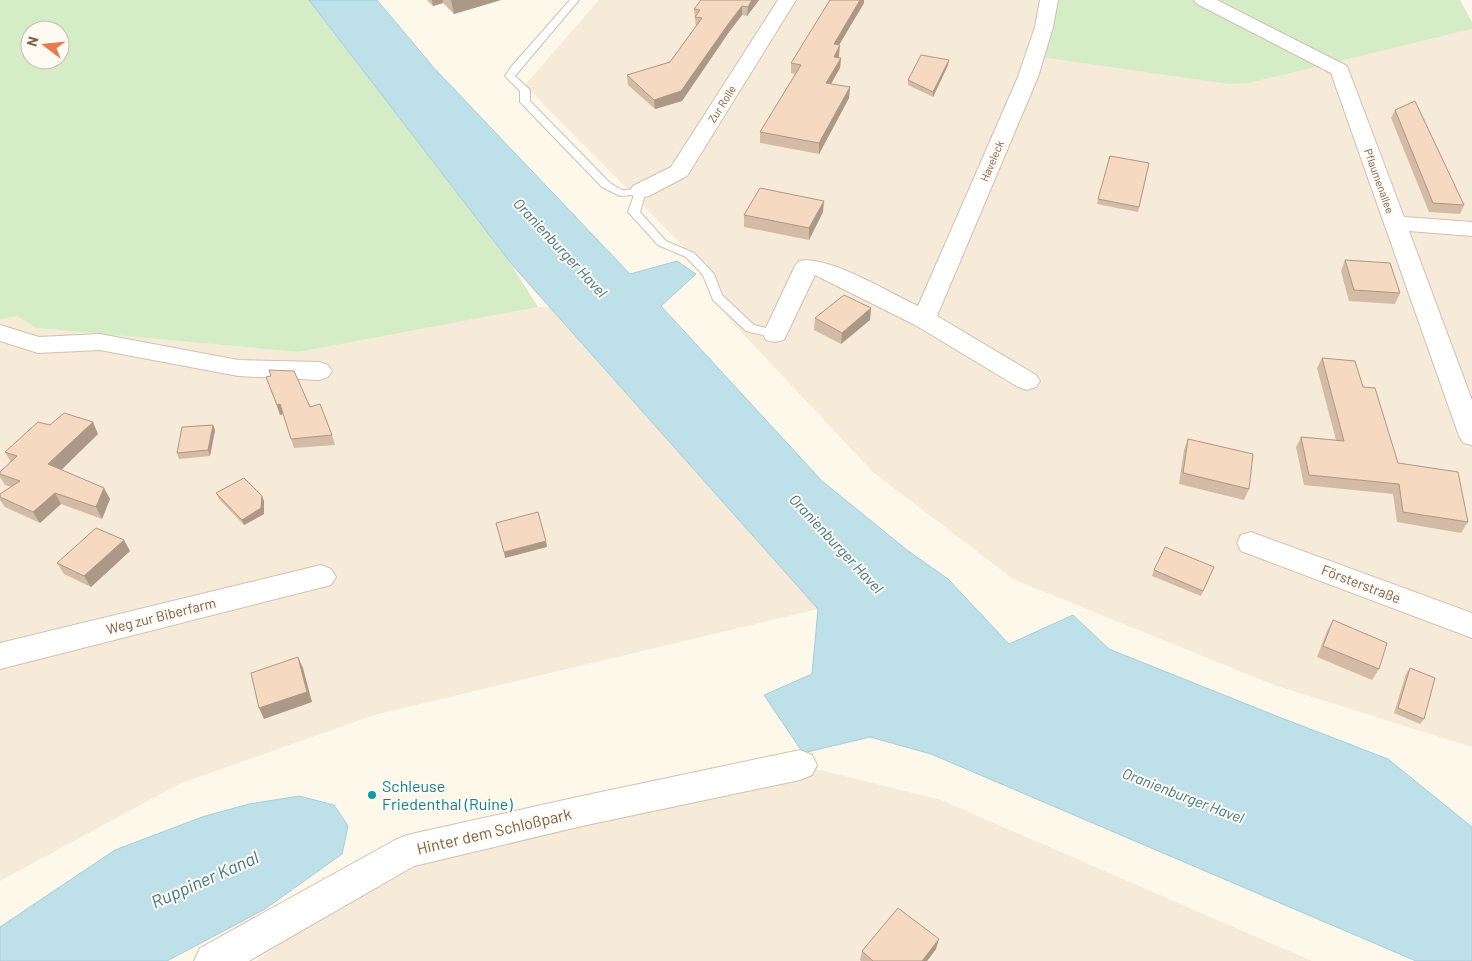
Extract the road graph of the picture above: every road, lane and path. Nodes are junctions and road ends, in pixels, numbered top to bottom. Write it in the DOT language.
graph roads {
  1 [pos="575,0"];
  2 [pos="788,0"];
  3 [pos="1049,0"];
  4 [pos="1204,0"];
  5 [pos="641,190"];
  6 [pos="1394,223"];
  7 [pos="1472,229"];
  8 [pos="924,319"];
  9 [pos="0,333"];
  10 [pos="774,334"];
  11 [pos="319,371"];
  12 [pos="1027,381"];
  13 [pos="1472,436"];
  14 [pos="1251,543"];
  15 [pos="321,577"];
  16 [pos="1472,626"];
  17 [pos="0,656"];
  18 [pos="800,765"];
  19 [pos="213,961"];
  1 -- 5 [label="lane"];
  2 -- 5 [label="street, Zur Rolle"];
  3 -- 8 [label="street, Haveleck"];
  4 -- 6 [label="street, Pflaumenallee"];
  5 -- 10 [label="lane"];
  6 -- 7 [label="street"];
  6 -- 13 [label="street, Pflaumenallee"];
  8 -- 10 [label="street"];
  8 -- 12 [label="street"];
  9 -- 11 [label="street"];
  14 -- 16 [label="street, Försterstraße"];
  15 -- 17 [label="street, Weg zur Biberfarm"];
  18 -- 19 [label="street, Hinter dem Schloßpark"];
}
